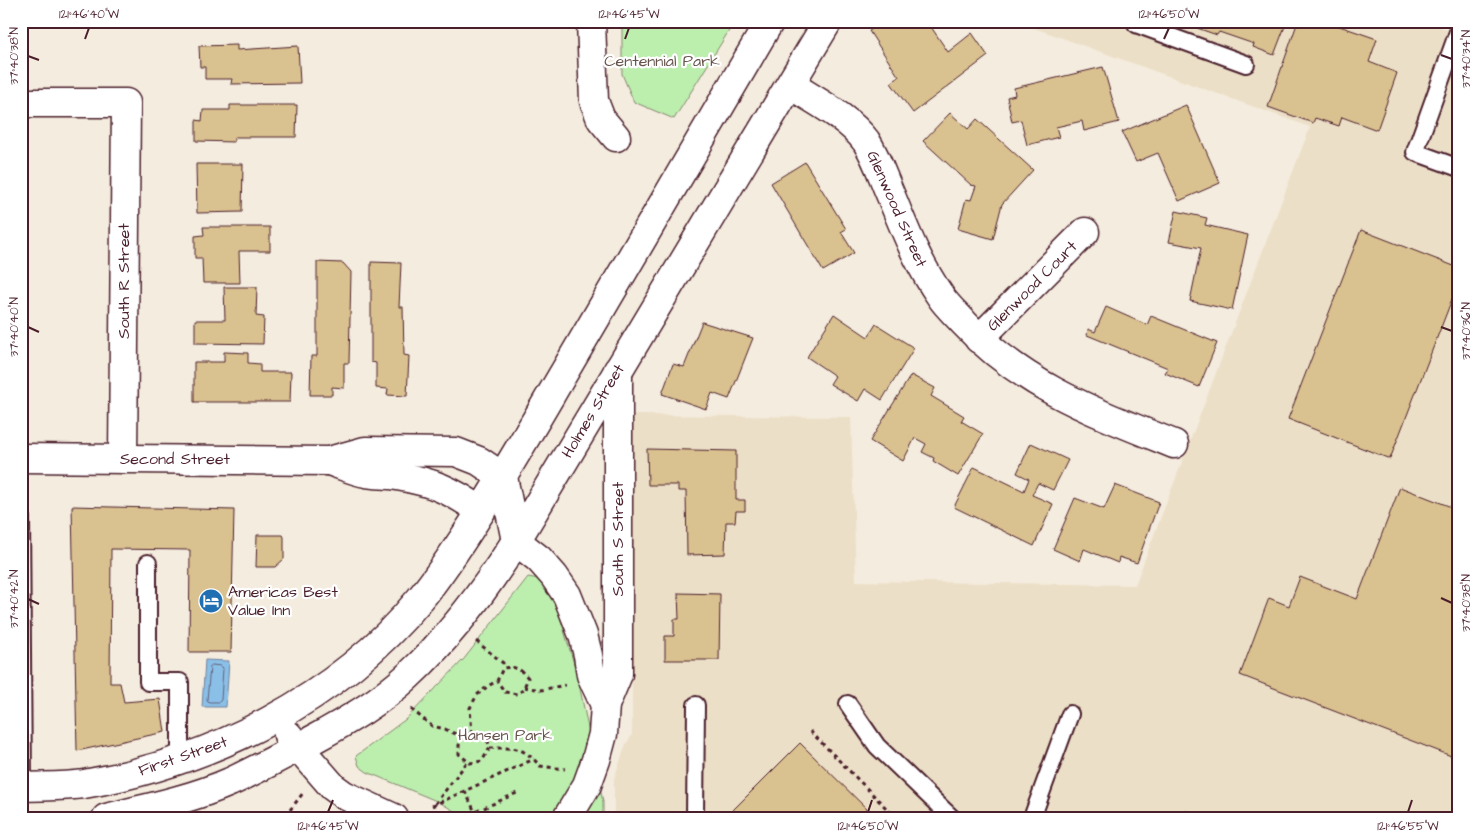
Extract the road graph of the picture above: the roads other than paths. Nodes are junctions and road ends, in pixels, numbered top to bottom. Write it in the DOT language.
graph roads {
  1 [pos="591,21"];
  2 [pos="770,21"];
  3 [pos="828,21"];
  4 [pos="1137,21"];
  5 [pos="1459,29"];
  6 [pos="1246,64"];
  7 [pos="791,85"];
  8 [pos="21,103"];
  9 [pos="616,137"];
  10 [pos="1459,168"];
  11 [pos="1086,232"];
  12 [pos="979,339"];
  13 [pos="618,370"];
  14 [pos="1174,444"];
  15 [pos="21,458"];
  16 [pos="123,459"];
  17 [pos="329,460"];
  18 [pos="503,477"];
  19 [pos="481,512"];
  20 [pos="21,516"];
  21 [pos="516,541"];
  22 [pos="148,562"];
  23 [pos="22,692"];
  24 [pos="848,704"];
  25 [pos="605,705"];
  26 [pos="696,705"];
  27 [pos="1070,714"];
  28 [pos="273,719"];
  29 [pos="299,747"];
  30 [pos="180,758"];
  31 [pos="22,787"];
  32 [pos="106,818"];
  33 [pos="394,818"];
  34 [pos="567,818"];
  35 [pos="695,818"];
  36 [pos="952,818"];
  37 [pos="1032,818"];
  1 -- 9 [label="street"];
  2 -- 18 [label="street"];
  3 -- 7 [label="street, Holmes Street"];
  4 -- 6 [label="lane"];
  5 -- 10 [label="lane"];
  7 -- 12 [label="street, Glenwood Street"];
  7 -- 13 [label="street, Holmes Street"];
  8 -- 16 [label="street, South R Street"];
  11 -- 12 [label="street, Glenwood Court"];
  12 -- 14 [label="street, Glenwood Street"];
  13 -- 21 [label="street, Holmes Street"];
  13 -- 25 [label="street, South S Street"];
  15 -- 16 [label="street, Second Street"];
  16 -- 17 [label="street, Second Street"];
  17 -- 18 [label="street, Second Street"];
  17 -- 19 [label="street, Second Street"];
  18 -- 19 [label="street"];
  18 -- 21 [label="street"];
  19 -- 28 [label="street"];
  20 -- 23 [label="lane"];
  21 -- 25 [label="street"];
  21 -- 29 [label="street, Holmes Street"];
  22 -- 30 [label="lane"];
  23 -- 31 [label="lane"];
  24 -- 36 [label="lane"];
  25 -- 34 [label="street, South S Street"];
  26 -- 35 [label="lane"];
  27 -- 37 [label="lane"];
  28 -- 29 [label="street"];
  28 -- 30 [label="street, First Street"];
  29 -- 32 [label="street"];
  29 -- 33 [label="street"];
  30 -- 31 [label="street, First Street"];
}
